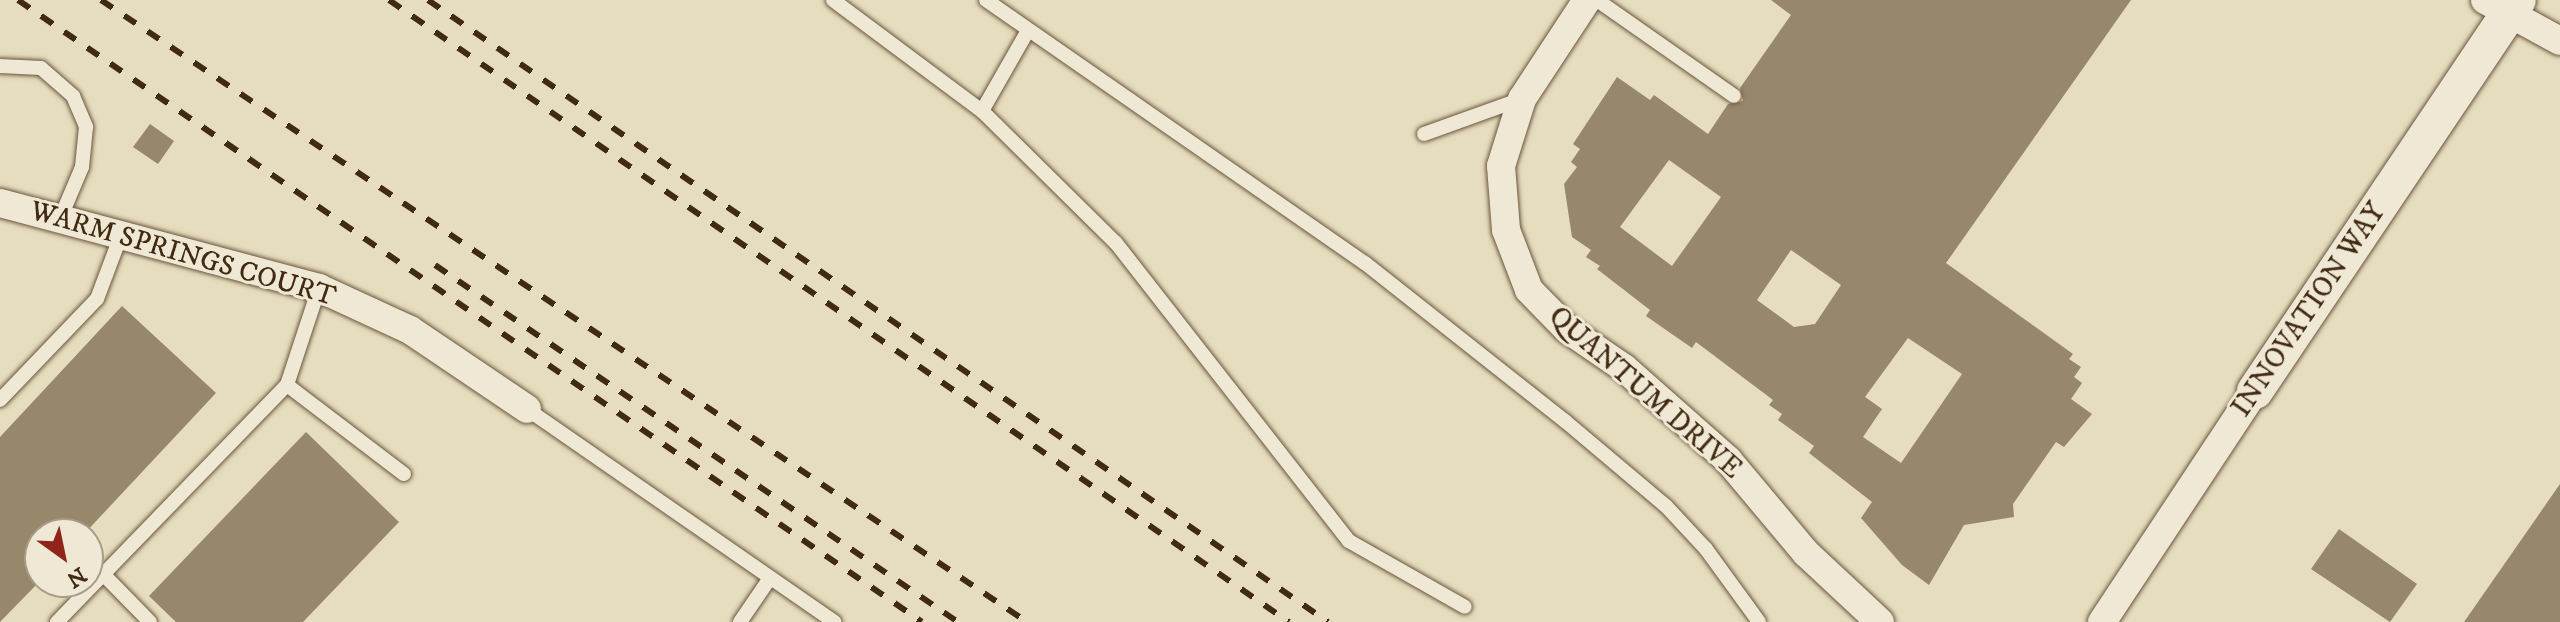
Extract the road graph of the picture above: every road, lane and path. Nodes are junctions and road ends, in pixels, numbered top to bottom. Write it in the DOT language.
graph roads {
  1 [pos="833,0"];
  2 [pos="986,0"];
  3 [pos="1587,0"];
  4 [pos="1597,0"];
  5 [pos="2504,5"];
  6 [pos="1027,32"];
  7 [pos="2560,41"];
  8 [pos="0,66"];
  9 [pos="1734,96"];
  10 [pos="1522,99"];
  11 [pos="982,111"];
  12 [pos="1424,134"];
  13 [pos="0,203"];
  14 [pos="60,219"];
  15 [pos="121,235"];
  16 [pos="319,288"];
  17 [pos="287,385"];
  18 [pos="2255,391"];
  19 [pos="0,400"];
  20 [pos="527,409"];
  21 [pos="404,474"];
  22 [pos="104,573"];
  23 [pos="104,575"];
  24 [pos="770,578"];
  25 [pos="80,598"];
  26 [pos="1465,607"];
  27 [pos="57,622"];
  28 [pos="150,622"];
  29 [pos="740,622"];
  30 [pos="835,622"];
  31 [pos="1759,622"];
  32 [pos="1880,622"];
  33 [pos="2102,622"];
  1 -- 11 [label="lane"];
  2 -- 6 [label="lane"];
  3 -- 10 [label="street, QUANTUM DRIVE"];
  4 -- 9 [label="lane"];
  5 -- 7 [label="street"];
  5 -- 18 [label="street, INNOVATION WAY"];
  6 -- 11 [label="lane"];
  6 -- 31 [label="lane"];
  8 -- 14 [label="lane"];
  10 -- 12 [label="lane"];
  10 -- 32 [label="street, QUANTUM DRIVE"];
  11 -- 26 [label="lane"];
  13 -- 14 [label="street, WARM SPRINGS COURT"];
  14 -- 15 [label="street, WARM SPRINGS COURT"];
  15 -- 16 [label="street, WARM SPRINGS COURT"];
  15 -- 19 [label="lane"];
  16 -- 17 [label="lane"];
  16 -- 20 [label="street, WARM SPRINGS COURT"];
  17 -- 21 [label="lane"];
  17 -- 22 [label="lane"];
  18 -- 33 [label="street, INNOVATION WAY"];
  20 -- 24 [label="lane"];
  23 -- 28 [label="lane"];
  24 -- 29 [label="lane"];
  24 -- 30 [label="lane"];
  25 -- 27 [label="lane"];
}
